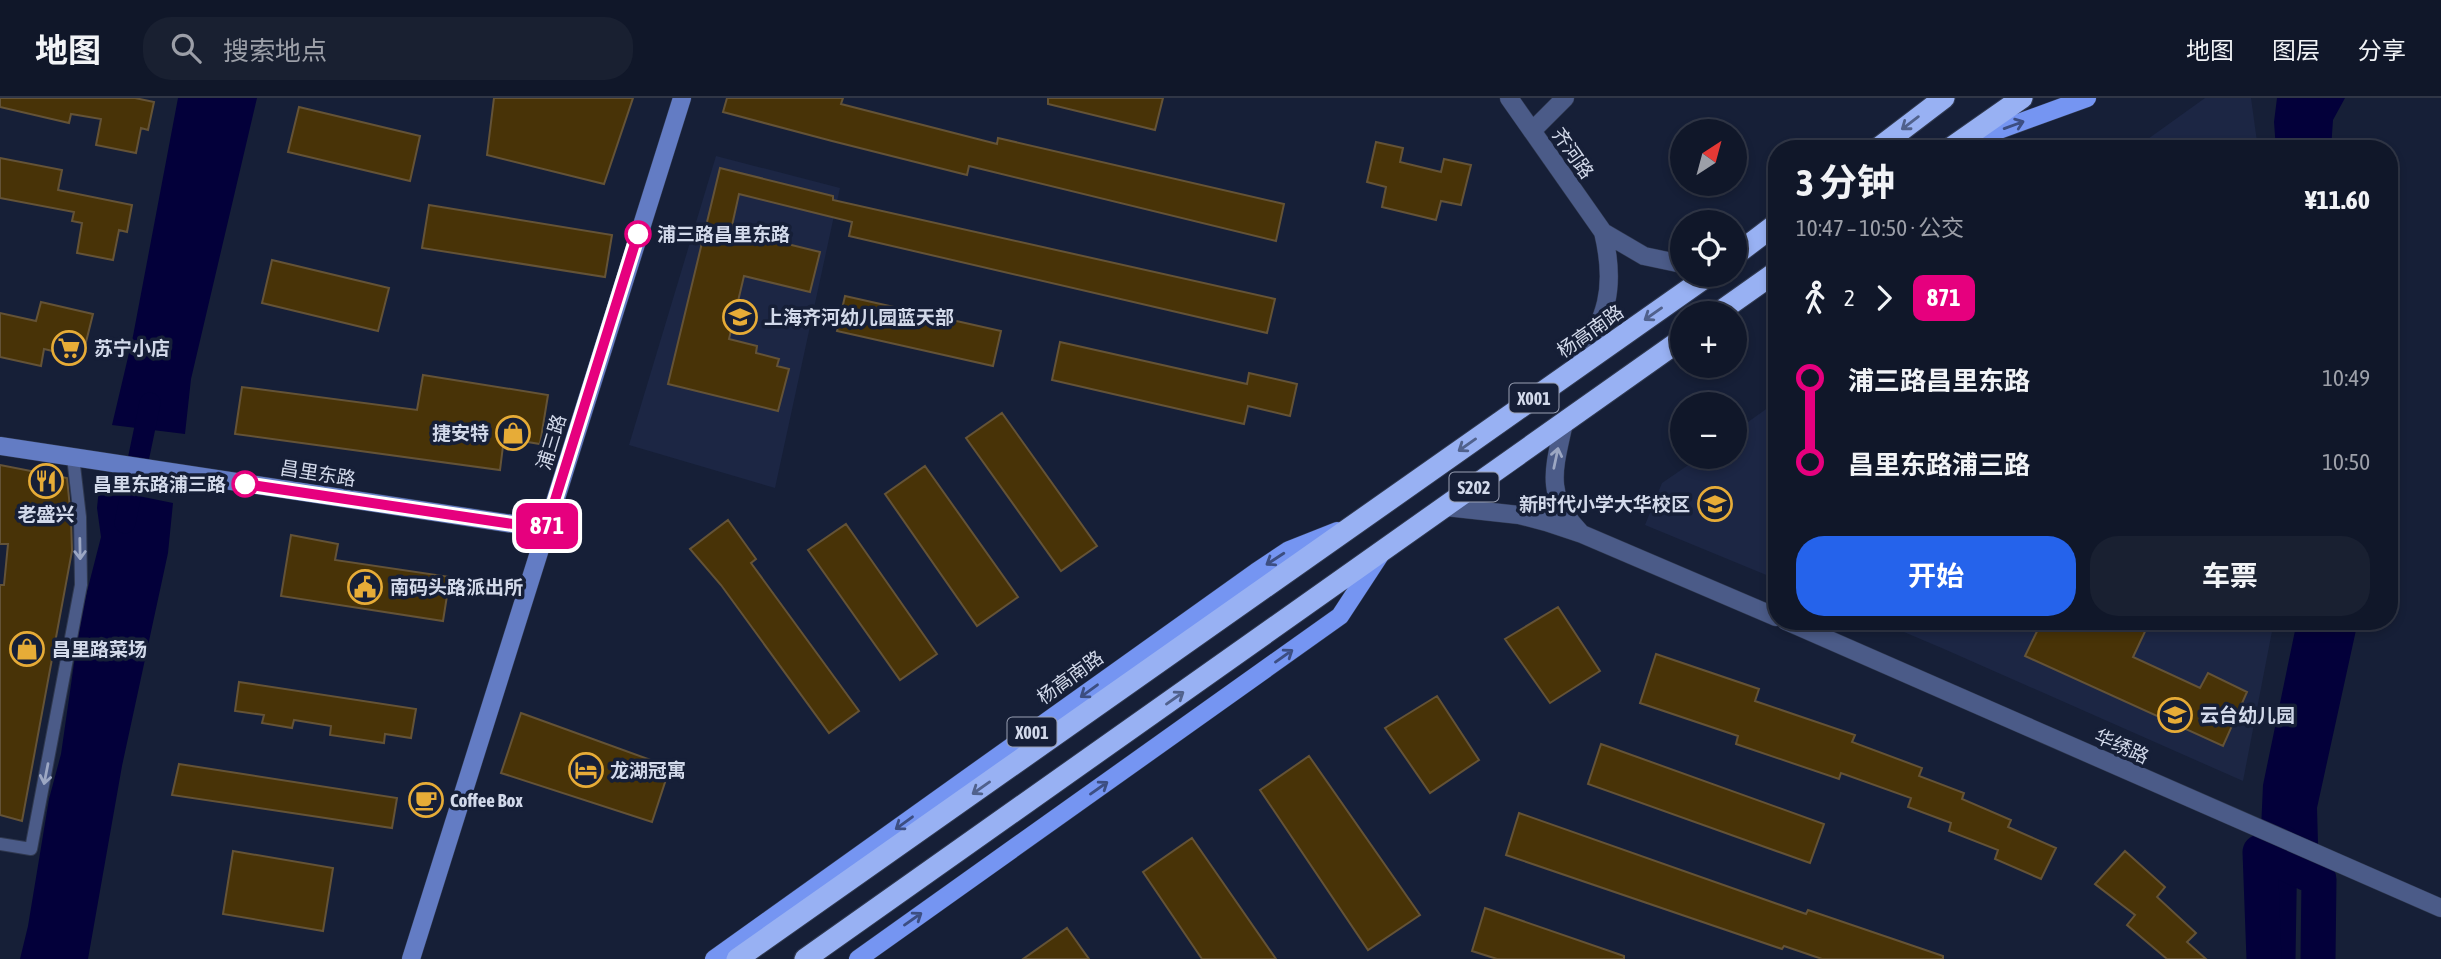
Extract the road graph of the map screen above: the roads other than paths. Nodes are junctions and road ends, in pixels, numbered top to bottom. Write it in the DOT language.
graph roads {
  1 [pos="682,98"];
  2 [pos="1509,98"];
  3 [pos="1565,98"];
  4 [pos="1944,98"];
  5 [pos="2021,98"];
  6 [pos="2087,98"];
  7 [pos="1532,131"];
  8 [pos="1889,140"];
  9 [pos="1962,140"];
  10 [pos="1973,140"];
  11 [pos="1768,231"];
  12 [pos="1603,232"];
  13 [pos="1747,246"];
  14 [pos="1670,261"];
  15 [pos="1768,278"];
  16 [pos="1692,287"];
  17 [pos="1735,301"];
  18 [pos="1670,348"];
  19 [pos="1574,370"];
  20 [pos="1564,423"];
  21 [pos="0,446"];
  22 [pos="73,457"];
  23 [pos="1446,507"];
  24 [pos="1359,522"];
  25 [pos="546,529"];
  26 [pos="1582,534"];
  27 [pos="1383,551"];
  28 [pos="1768,614"];
  29 [pos="1806,630"];
  30 [pos="0,844"];
  31 [pos="2441,908"];
  32 [pos="411,959"];
  33 [pos="714,959"];
  34 [pos="737,959"];
  35 [pos="805,959"];
  36 [pos="858,959"];
  1 -- 25 [label="street, 浦三路"];
  2 -- 7 [label="street, 齐河路"];
  3 -- 7 [label="street"];
  4 -- 8 [label="highway, one-way"];
  5 -- 9 [label="highway"];
  10 -- 6 [label="main road, one-way"];
  7 -- 12 [label="street, 齐河路"];
  11 -- 13 [label="highway"];
  12 -- 14 [label="street, 齐河路"];
  12 -- 19 [label="street, 齐河路"];
  15 -- 17 [label="highway"];
  16 -- 19 [label="highway, 杨高南路 / X001, one-way"];
  18 -- 20 [label="highway, X001"];
  19 -- 24 [label="highway, 杨高南路 / X001, one-way"];
  20 -- 23 [label="highway, S202"];
  26 -- 20 [label="street, one-way"];
  21 -- 22 [label="street, 昌里东路"];
  22 -- 25 [label="street, 昌里东路"];
  22 -- 30 [label="lane, one-way"];
  23 -- 26 [label="street"];
  23 -- 27 [label="highway, S202"];
  24 -- 33 [label="main road, 杨高南路 / X001, one-way"];
  24 -- 34 [label="highway, 杨高南路 / X001, one-way"];
  25 -- 32 [label="street, 浦三路"];
  26 -- 28 [label="street"];
  35 -- 27 [label="highway, X001, one-way"];
  36 -- 27 [label="main road, one-way"];
  29 -- 31 [label="street, 华绣路"];
}
